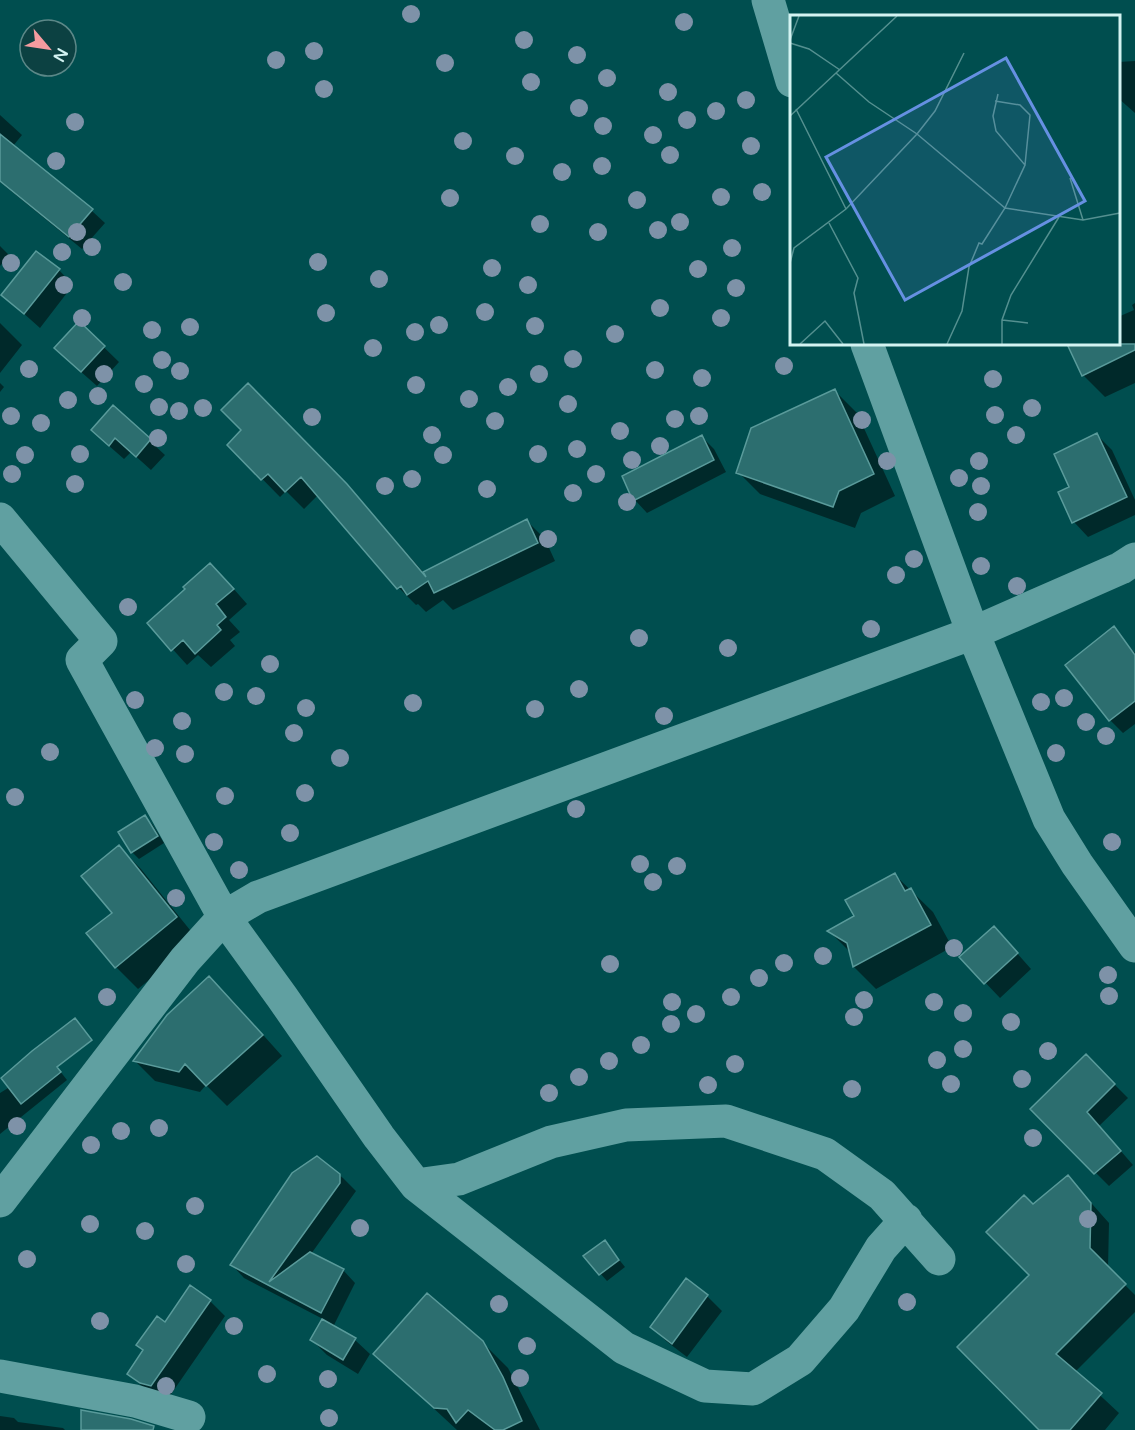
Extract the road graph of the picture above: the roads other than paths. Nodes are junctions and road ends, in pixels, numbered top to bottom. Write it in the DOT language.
graph roads {
  1 [pos="768,0"];
  2 [pos="790,74"];
  3 [pos="867,345"];
  4 [pos="0,519"];
  5 [pos="1135,559"];
  6 [pos="973,633"];
  7 [pos="224,917"];
  8 [pos="1135,946"];
  9 [pos="416,1185"];
  10 [pos="0,1201"];
  11 [pos="906,1220"];
  12 [pos="939,1258"];
  13 [pos="0,1376"];
  14 [pos="189,1417"];
  1 -- 2 [label="street"];
  3 -- 6 [label="street"];
  4 -- 7 [label="street"];
  5 -- 6 [label="street"];
  6 -- 7 [label="street"];
  6 -- 8 [label="street"];
  7 -- 9 [label="street"];
  7 -- 10 [label="street"];
  9 -- 11 [label="street"];
  9 -- 11 [label="street"];
  11 -- 12 [label="street"];
  13 -- 14 [label="street"];
}
